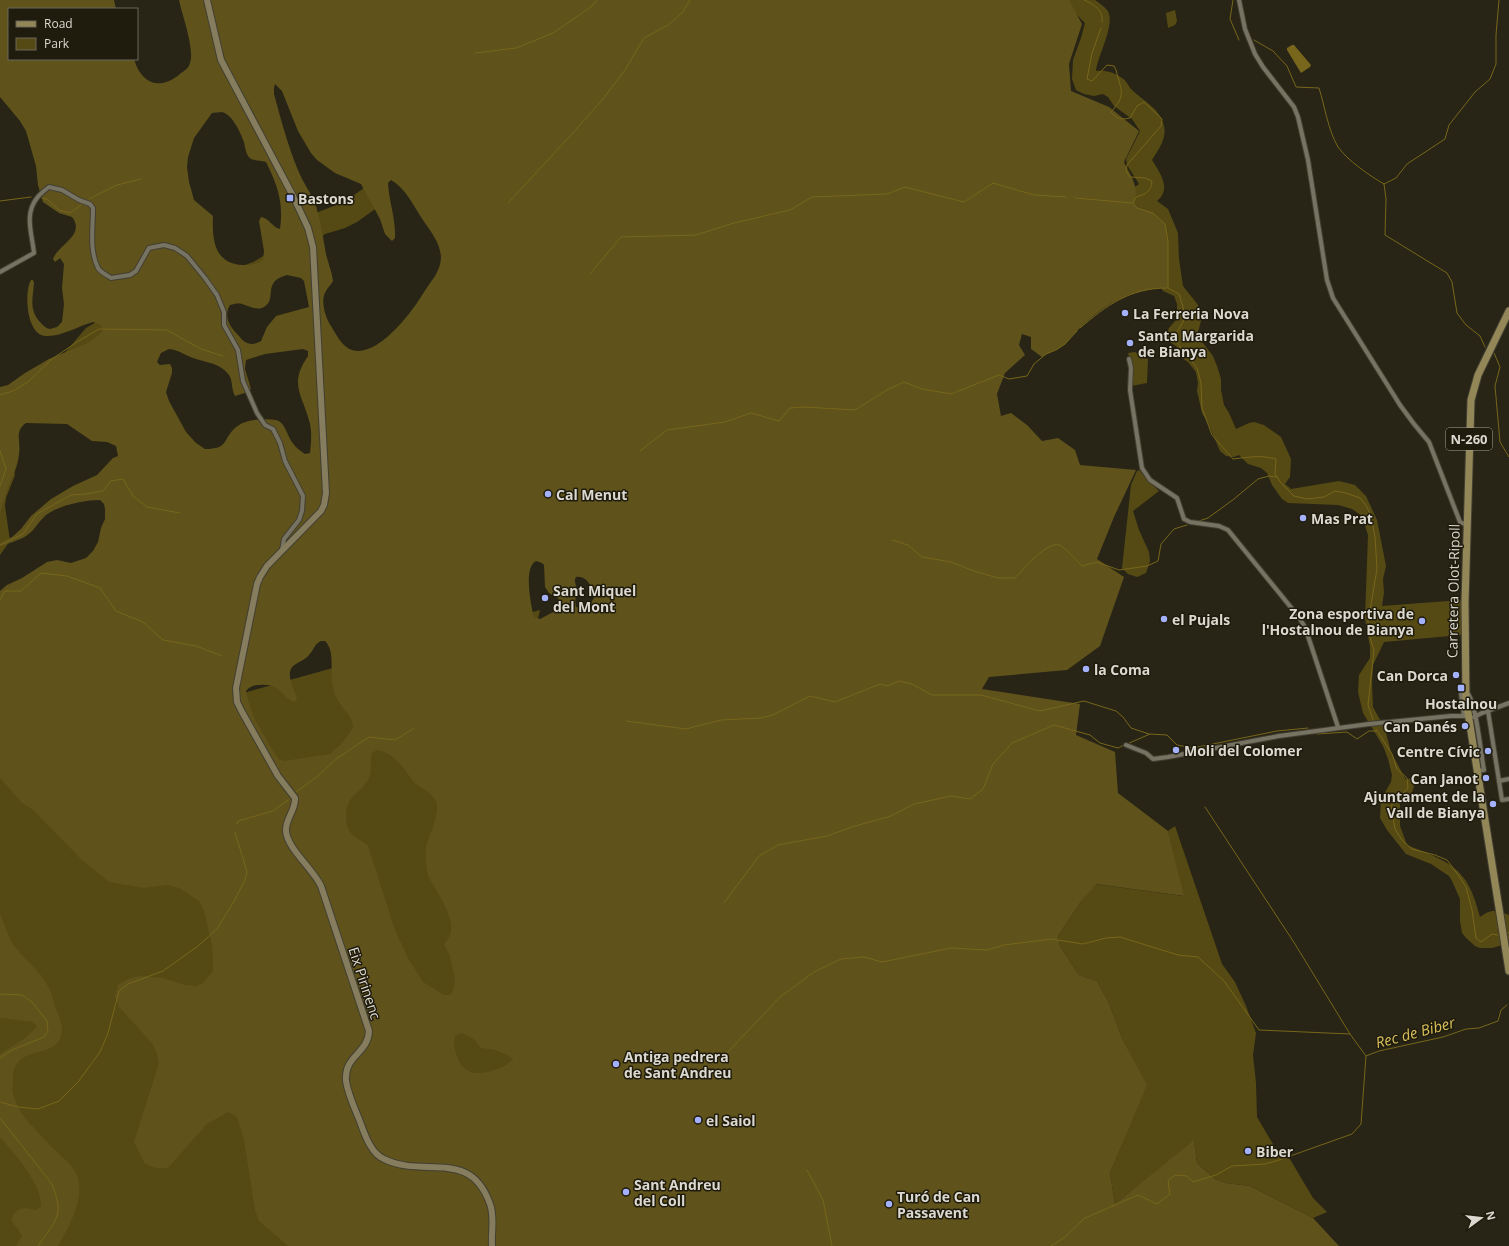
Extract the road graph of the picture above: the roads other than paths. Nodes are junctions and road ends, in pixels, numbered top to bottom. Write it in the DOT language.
graph roads {
  1 [pos="207,0"];
  2 [pos="1239,0"];
  3 [pos="0,272"];
  4 [pos="1509,311"];
  5 [pos="1129,359"];
  6 [pos="1467,524"];
  7 [pos="281,552"];
  8 [pos="1466,684"];
  9 [pos="1509,703"];
  10 [pos="1488,711"];
  11 [pos="1482,713"];
  12 [pos="1468,714"];
  13 [pos="1476,716"];
  14 [pos="1338,727"];
  15 [pos="1126,745"];
  16 [pos="1477,772"];
  17 [pos="1509,779"];
  18 [pos="1499,781"];
  19 [pos="1509,799"];
  20 [pos="1509,971"];
  21 [pos="492,1246"];
  1 -- 7 [label="main road"];
  2 -- 6 [label="street"];
  3 -- 7 [label="street"];
  4 -- 6 [label="main road, Carretera Olot-Ripoll / N-260"];
  5 -- 14 [label="street"];
  6 -- 8 [label="main road, Carretera Olot-Ripoll / N-260"];
  7 -- 21 [label="main road, Eix Pirinenc"];
  8 -- 12 [label="main road, Carretera Olot-Ripoll / N-260"];
  8 -- 12 [label="street"];
  9 -- 10 [label="street"];
  10 -- 11 [label="street"];
  10 -- 18 [label="street"];
  11 -- 12 [label="street"];
  11 -- 13 [label="street"];
  12 -- 13 [label="street"];
  12 -- 13 [label="street"];
  12 -- 14 [label="street"];
  12 -- 16 [label="main road, Carretera Olot-Ripoll / N-260"];
  13 -- 16 [label="street"];
  14 -- 15 [label="street"];
  16 -- 20 [label="main road, Carretera Olot-Ripoll / N-260"];
  17 -- 18 [label="street"];
  18 -- 19 [label="street"];
}
